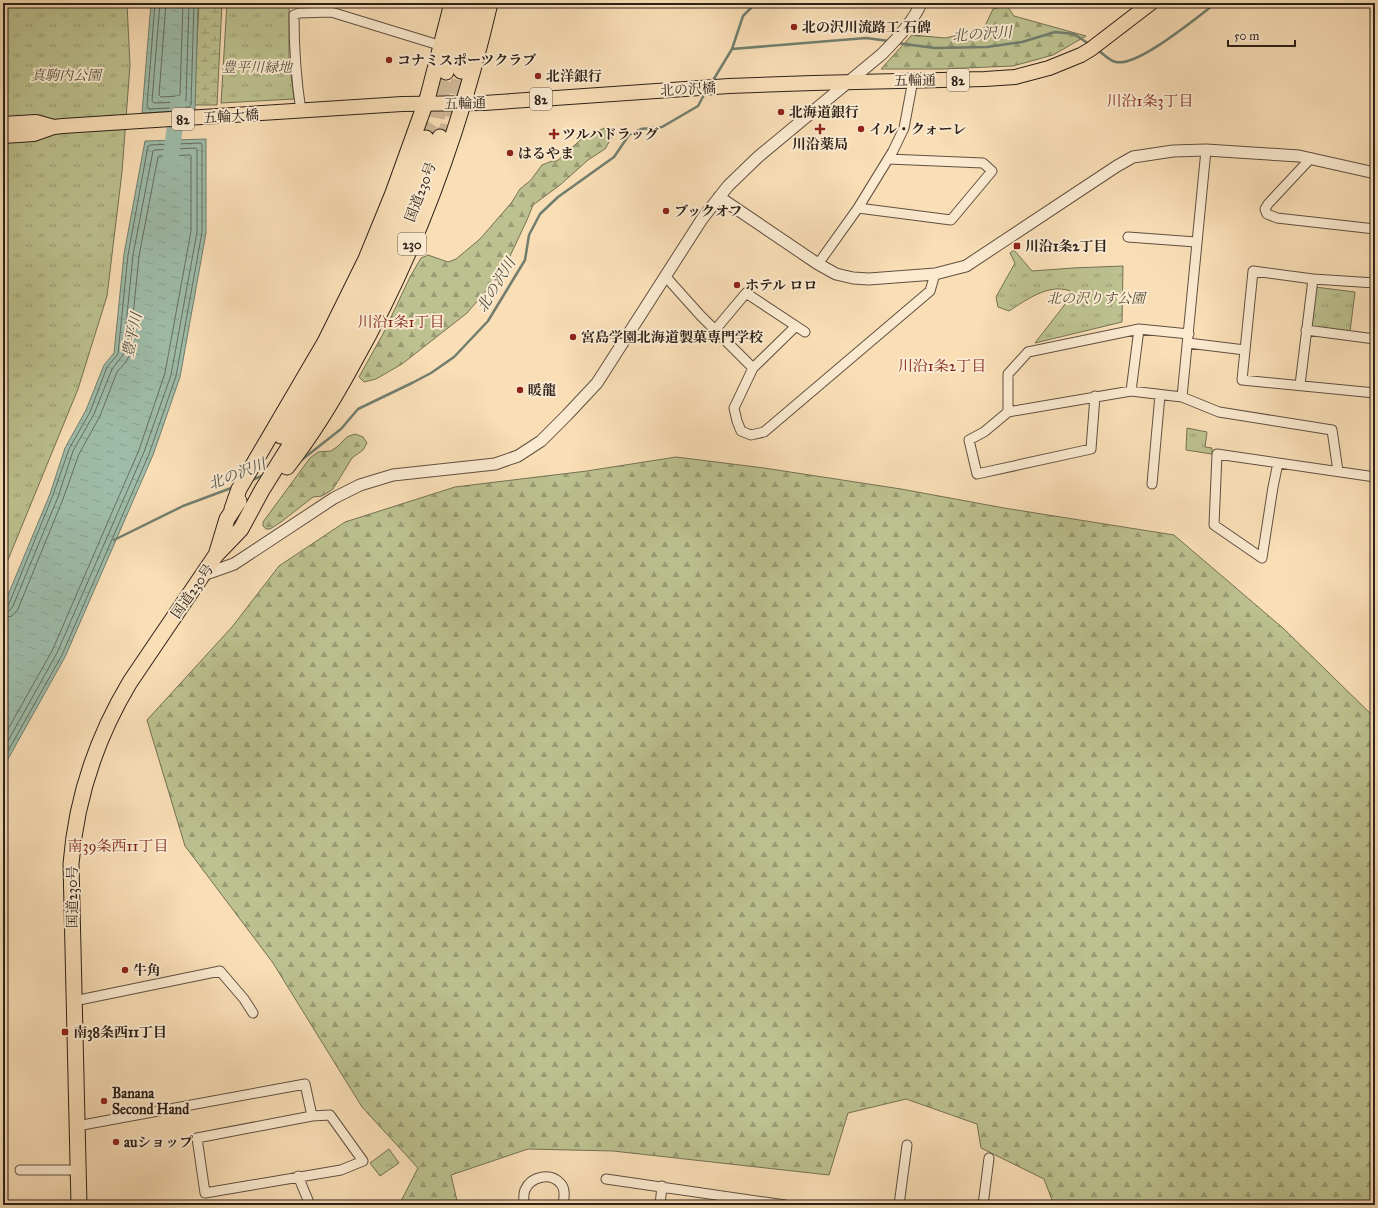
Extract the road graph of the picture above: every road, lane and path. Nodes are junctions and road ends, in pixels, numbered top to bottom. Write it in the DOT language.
graph roads {
  1 [pos="307,3"];
  2 [pos="452,3"];
  3 [pos="464,3"];
  4 [pos="478,3"];
  5 [pos="490,3"];
  6 [pos="921,3"];
  7 [pos="1151,3"];
  8 [pos="308,13"];
  9 [pos="442,46"];
  10 [pos="913,80"];
  11 [pos="849,82"];
  12 [pos="729,86"];
  13 [pos="646,91"];
  14 [pos="463,104"];
  15 [pos="424,105"];
  16 [pos="301,111"];
  17 [pos="284,112"];
  18 [pos="3,124"];
  19 [pos="54,127"];
  20 [pos="3,136"];
  21 [pos="1206,150"];
  22 [pos="1311,158"];
  23 [pos="888,159"];
  24 [pos="1375,174"];
  25 [pos="719,197"];
  26 [pos="858,208"];
  27 [pos="1375,229"];
  28 [pos="1128,237"];
  29 [pos="1196,242"];
  30 [pos="818,264"];
  31 [pos="935,274"];
  32 [pos="666,277"];
  33 [pos="1313,279"];
  34 [pos="1375,284"];
  35 [pos="796,326"];
  36 [pos="1138,329"];
  37 [pos="715,330"];
  38 [pos="1306,330"];
  39 [pos="806,332"];
  40 [pos="1188,334"];
  41 [pos="1375,338"];
  42 [pos="1188,343"];
  43 [pos="1245,350"];
  44 [pos="753,368"];
  45 [pos="1300,385"];
  46 [pos="1131,391"];
  47 [pos="1375,393"];
  48 [pos="1160,395"];
  49 [pos="1095,396"];
  50 [pos="1182,398"];
  51 [pos="1008,412"];
  52 [pos="1278,463"];
  53 [pos="1338,471"];
  54 [pos="1375,477"];
  55 [pos="1152,484"];
  56 [pos="268,488"];
  57 [pos="236,503"];
  58 [pos="216,555"];
  59 [pos="203,575"];
  60 [pos="74,1001"];
  61 [pos="253,1013"];
  62 [pos="312,1116"];
  63 [pos="77,1126"];
  64 [pos="907,1145"];
  65 [pos="989,1158"];
  66 [pos="20,1170"];
  67 [pos="78,1170"];
  68 [pos="298,1176"];
  69 [pos="606,1179"];
  70 [pos="662,1186"];
  71 [pos="740,1202"];
  72 [pos="79,1205"];
  73 [pos="310,1205"];
  74 [pos="524,1205"];
  75 [pos="563,1205"];
  76 [pos="660,1205"];
  77 [pos="785,1205"];
  78 [pos="899,1205"];
  79 [pos="983,1205"];
  1 -- 8 [label="street"];
  2 -- 9 [label="highway"];
  3 -- 4 [label="highway"];
  5 -- 14 [label="highway"];
  6 -- 11 [label="street"];
  7 -- 10 [label="main road, 五輪通 / 82"];
  8 -- 9 [label="street"];
  8 -- 16 [label="street"];
  9 -- 15 [label="highway"];
  10 -- 11 [label="main road, 五輪通 / 82"];
  10 -- 23 [label="street"];
  11 -- 12 [label="main road, 五輪通 / 82"];
  11 -- 25 [label="street"];
  12 -- 13 [label="main road, 北の沢橋 / 82"];
  13 -- 14 [label="main road, 五輪通 / 82"];
  14 -- 15 [label="main road, 五輪通 / 82"];
  14 -- 56 [label="highway, 230"];
  15 -- 16 [label="main road, 五輪通 / 82"];
  15 -- 57 [label="highway"];
  16 -- 17 [label="main road, 五輪通 / 82"];
  17 -- 19 [label="main road, 五輪大橋 / 82"];
  18 -- 19 [label="main road, 82"];
  19 -- 20 [label="main road, 82"];
  21 -- 22 [label="street"];
  21 -- 29 [label="street"];
  21 -- 31 [label="street"];
  22 -- 24 [label="street"];
  22 -- 27 [label="street"];
  23 -- 26 [label="street"];
  23 -- 26 [label="street"];
  25 -- 30 [label="street"];
  25 -- 32 [label="street"];
  26 -- 30 [label="street"];
  28 -- 29 [label="street"];
  29 -- 40 [label="street"];
  30 -- 31 [label="street"];
  31 -- 44 [label="street"];
  32 -- 37 [label="street"];
  32 -- 59 [label="street"];
  33 -- 34 [label="street"];
  33 -- 38 [label="street"];
  33 -- 43 [label="street"];
  35 -- 37 [label="street"];
  35 -- 39 [label="street"];
  35 -- 44 [label="street"];
  36 -- 40 [label="street"];
  36 -- 46 [label="street"];
  36 -- 51 [label="street"];
  37 -- 44 [label="street"];
  38 -- 41 [label="street"];
  38 -- 45 [label="street"];
  40 -- 42 [label="street"];
  42 -- 43 [label="street"];
  42 -- 50 [label="street"];
  43 -- 45 [label="street"];
  45 -- 47 [label="street"];
  46 -- 48 [label="street"];
  46 -- 49 [label="street"];
  48 -- 50 [label="street"];
  48 -- 55 [label="street"];
  49 -- 51 [label="street"];
  49 -- 51 [label="street"];
  50 -- 53 [label="street"];
  52 -- 52 [label="street"];
  52 -- 53 [label="street"];
  53 -- 54 [label="street"];
  56 -- 57 [label="highway, 国道230号 / 230"];
  56 -- 58 [label="highway, 国道230号 / 230"];
  57 -- 58 [label="highway, 国道230号 / 230"];
  58 -- 59 [label="highway, 国道230号 / 230"];
  59 -- 60 [label="highway, 国道230号 / 230"];
  60 -- 61 [label="street"];
  60 -- 63 [label="highway, 国道230号 / 230"];
  62 -- 63 [label="street"];
  62 -- 68 [label="street"];
  62 -- 68 [label="street"];
  63 -- 67 [label="highway, 国道230号 / 230"];
  64 -- 78 [label="street"];
  65 -- 79 [label="street"];
  66 -- 67 [label="street"];
  67 -- 72 [label="highway, 国道230号 / 230"];
  68 -- 73 [label="street"];
  69 -- 70 [label="street"];
  70 -- 71 [label="street"];
  70 -- 76 [label="street"];
  71 -- 77 [label="street"];
  74 -- 75 [label="street"];
}
